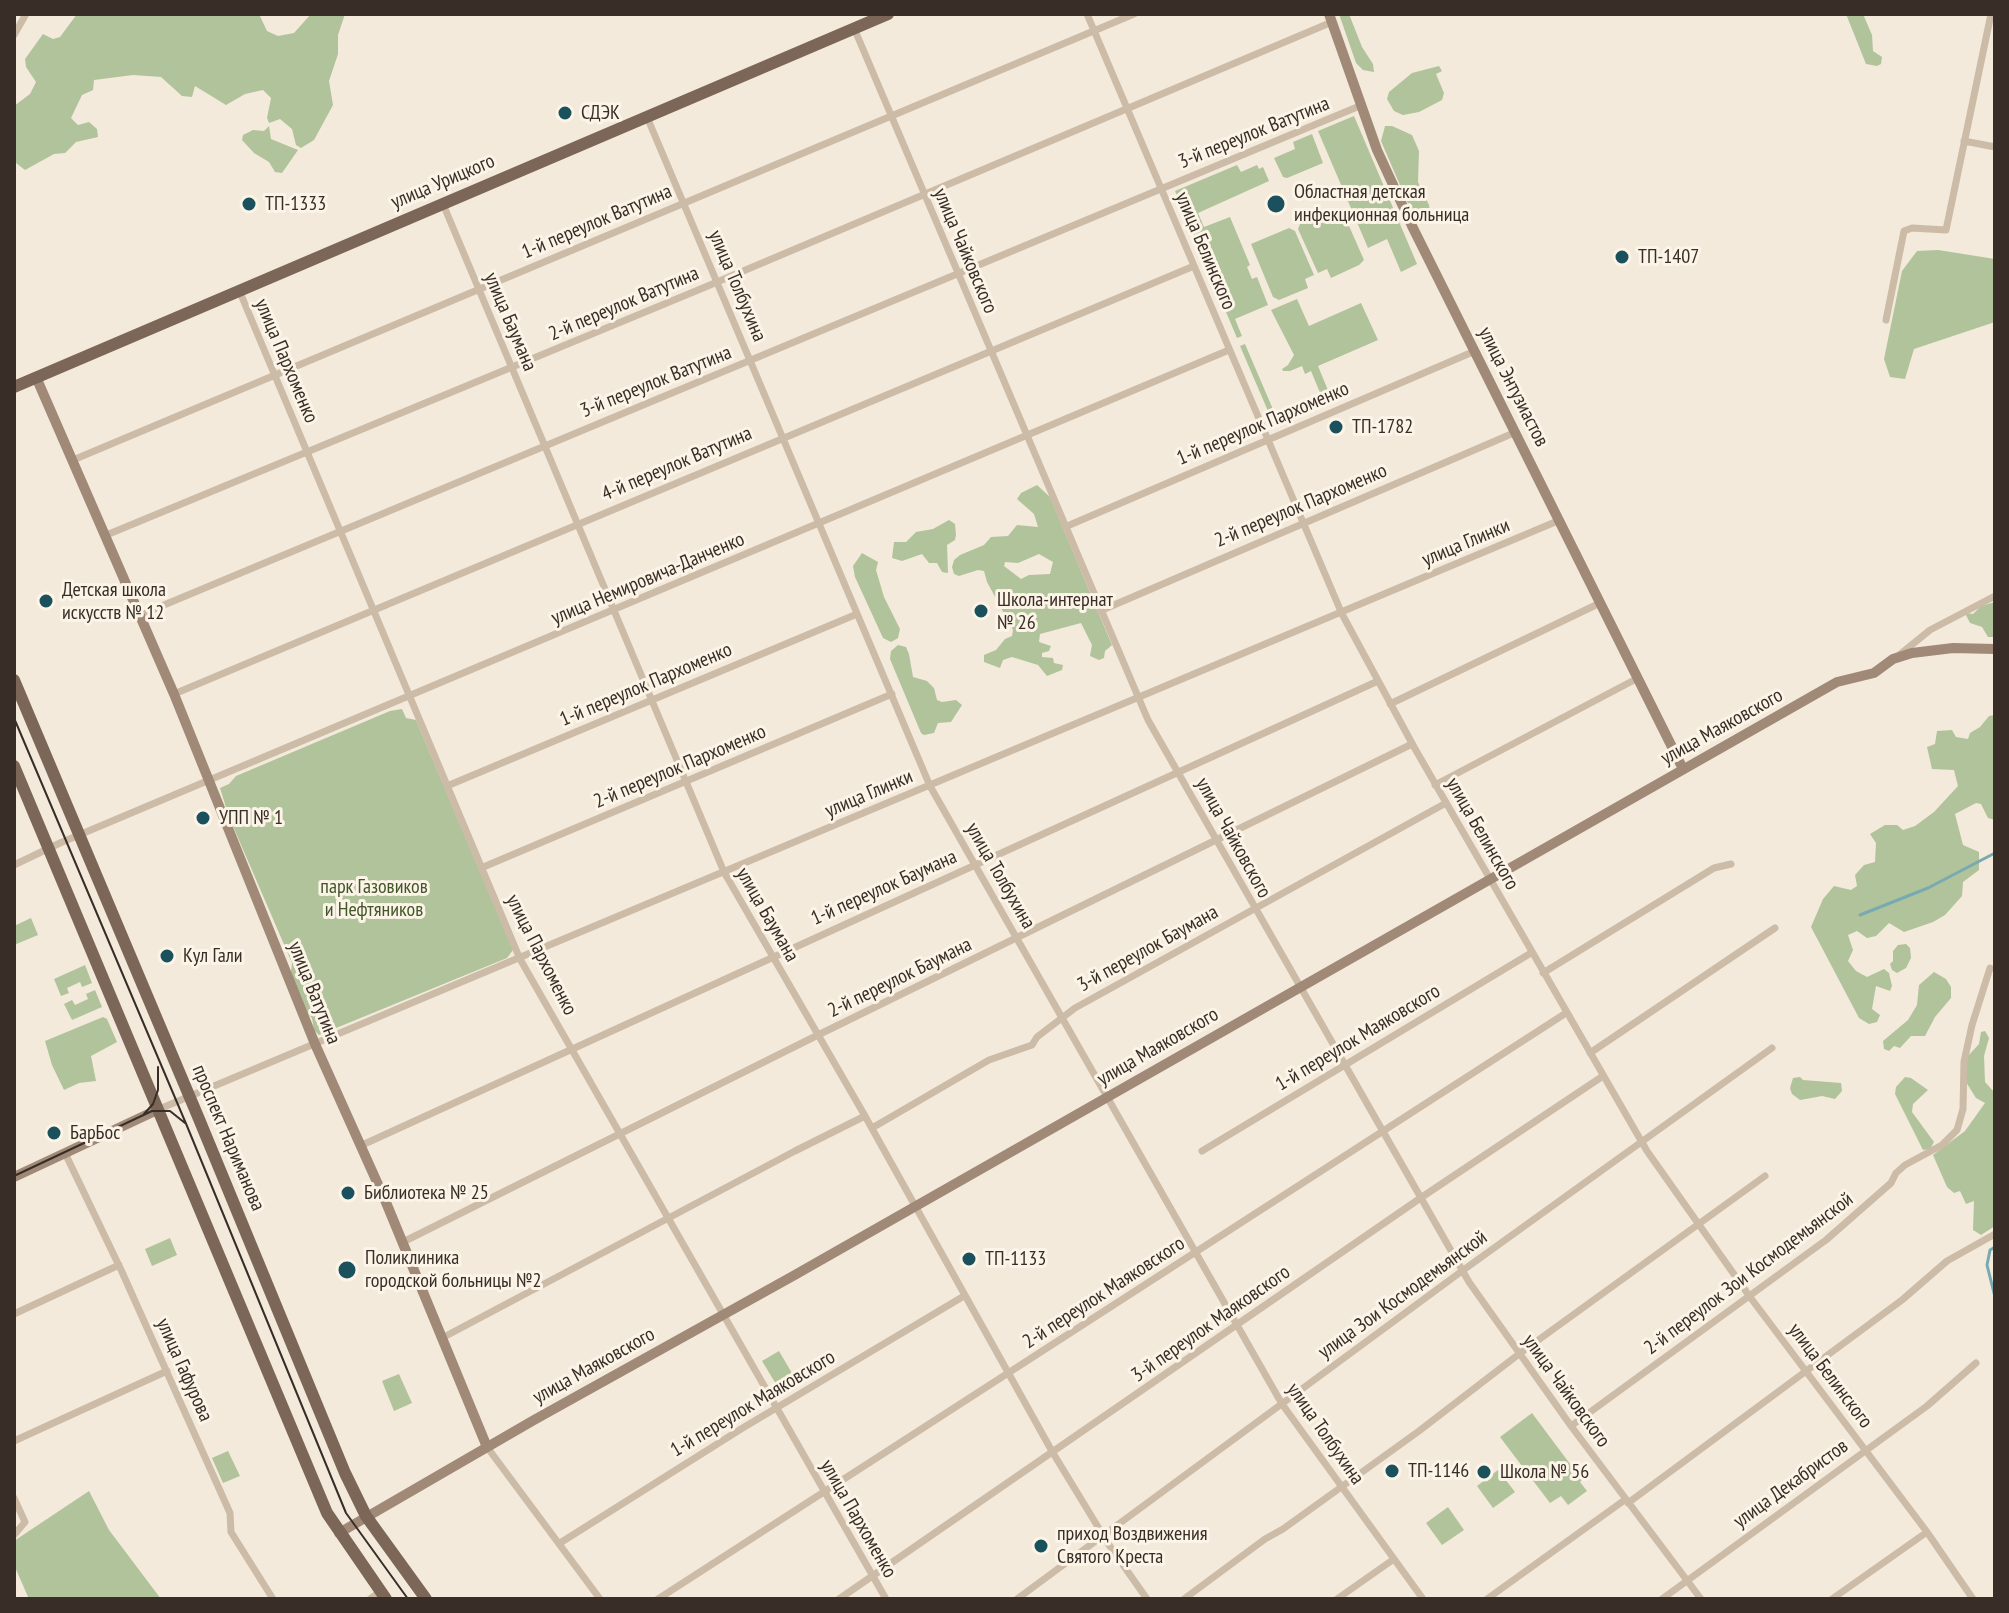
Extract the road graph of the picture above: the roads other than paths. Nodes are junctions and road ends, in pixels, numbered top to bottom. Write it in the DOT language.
graph roads {
  1 [pos="26,14"];
  2 [pos="888,14"];
  3 [pos="1087,14"];
  4 [pos="1134,14"];
  5 [pos="1991,14"];
  6 [pos="1331,18"];
  7 [pos="854,28"];
  8 [pos="1094,31"];
  9 [pos="14,35"];
  10 [pos="1362,105"];
  11 [pos="1127,108"];
  12 [pos="892,116"];
  13 [pos="647,117"];
  14 [pos="1964,141"];
  15 [pos="1995,147"];
  16 [pos="1161,188"];
  17 [pos="924,194"];
  18 [pos="684,202"];
  19 [pos="443,204"];
  20 [pos="1194,266"];
  21 [pos="957,272"];
  22 [pos="718,282"];
  23 [pos="479,289"];
  24 [pos="239,290"];
  25 [pos="1886,320"];
  26 [pos="1229,350"];
  27 [pos="990,351"];
  28 [pos="1475,351"];
  29 [pos="750,360"];
  30 [pos="512,368"];
  31 [pos="275,374"];
  32 [pos="36,377"];
  33 [pos="14,387"];
  34 [pos="1516,432"];
  35 [pos="783,437"];
  36 [pos="1026,437"];
  37 [pos="1267,440"];
  38 [pos="544,445"];
  39 [pos="308,453"];
  40 [pos="73,460"];
  41 [pos="1560,520"];
  42 [pos="577,523"];
  43 [pos="1302,523"];
  44 [pos="819,525"];
  45 [pos="1065,527"];
  46 [pos="340,532"];
  47 [pos="104,536"];
  48 [pos="1995,596"];
  49 [pos="1600,603"];
  50 [pos="373,609"];
  51 [pos="614,611"];
  52 [pos="1100,611"];
  53 [pos="857,614"];
  54 [pos="1342,614"];
  55 [pos="140,615"];
  56 [pos="1995,649"];
  57 [pos="1893,659"];
  58 [pos="1638,678"];
  59 [pos="14,680"];
  60 [pos="1378,681"];
  61 [pos="174,694"];
  62 [pos="892,694"];
  63 [pos="409,696"];
  64 [pos="1137,699"];
  65 [pos="652,701"];
  66 [pos="1390,704"];
  67 [pos="1412,744"];
  68 [pos="14,766"];
  69 [pos="1683,769"];
  70 [pos="1178,773"];
  71 [pos="209,780"];
  72 [pos="686,782"];
  73 [pos="1435,785"];
  74 [pos="447,786"];
  75 [pos="930,786"];
  76 [pos="1446,803"];
  77 [pos="79,835"];
  78 [pos="1217,842"];
  79 [pos="49,848"];
  80 [pos="975,864"];
  81 [pos="1731,864"];
  82 [pos="14,865"];
  83 [pos="481,868"];
  84 [pos="724,872"];
  85 [pos="1490,880"];
  86 [pos="1254,908"];
  87 [pos="1775,928"];
  88 [pos="1017,939"];
  89 [pos="1531,953"];
  90 [pos="772,956"];
  91 [pos="520,959"];
  92 [pos="1990,968"];
  93 [pos="1543,973"];
  94 [pos="1300,986"];
  95 [pos="1566,1013"];
  96 [pos="1061,1017"];
  97 [pos="816,1036"];
  98 [pos="315,1044"];
  99 [pos="1772,1048"];
  100 [pos="572,1051"];
  101 [pos="1590,1053"];
  102 [pos="1345,1064"];
  103 [pos="1603,1076"];
  104 [pos="1107,1096"];
  105 [pos="190,1098"];
  106 [pos="157,1110"];
  107 [pos="865,1116"];
  108 [pos="872,1128"];
  109 [pos="1385,1131"];
  110 [pos="619,1134"];
  111 [pos="1641,1142"];
  112 [pos="360,1146"];
  113 [pos="1202,1151"];
  114 [pos="65,1153"];
  115 [pos="1765,1176"];
  116 [pos="14,1177"];
  117 [pos="1422,1197"];
  118 [pos="914,1207"];
  119 [pos="668,1220"];
  120 [pos="1697,1224"];
  121 [pos="1995,1234"];
  122 [pos="403,1242"];
  123 [pos="1195,1254"];
  124 [pos="119,1265"];
  125 [pos="1462,1271"];
  126 [pos="964,1296"];
  127 [pos="1750,1297"];
  128 [pos="14,1314"];
  129 [pos="723,1315"];
  130 [pos="1237,1326"];
  131 [pos="442,1338"];
  132 [pos="1519,1354"];
  133 [pos="1976,1363"];
  134 [pos="1807,1370"];
  135 [pos="167,1371"];
  136 [pos="1007,1374"];
  137 [pos="1282,1404"];
  138 [pos="776,1408"];
  139 [pos="1571,1426"];
  140 [pos="14,1441"];
  141 [pos="487,1447"];
  142 [pos="1865,1450"];
  143 [pos="1053,1453"];
  144 [pos="1342,1486"];
  145 [pos="825,1493"];
  146 [pos="14,1498"];
  147 [pos="1627,1501"];
  148 [pos="366,1516"];
  149 [pos="1927,1532"];
  150 [pos="339,1533"];
  151 [pos="1103,1534"];
  152 [pos="14,1535"];
  153 [pos="560,1543"];
  154 [pos="1394,1559"];
  155 [pos="873,1576"];
  156 [pos="1687,1581"];
  157 [pos="379,1596"];
  158 [pos="273,1599"];
  159 [pos="426,1599"];
  160 [pos="600,1599"];
  161 [pos="658,1599"];
  162 [pos="839,1599"];
  163 [pos="886,1599"];
  164 [pos="1017,1599"];
  165 [pos="1147,1599"];
  166 [pos="1184,1599"];
  167 [pos="1337,1599"];
  168 [pos="1423,1599"];
  169 [pos="1487,1599"];
  170 [pos="1662,1599"];
  171 [pos="1701,1599"];
  172 [pos="1832,1599"];
  173 [pos="1973,1599"];
  1 -- 9 [label="street"];
  2 -- 7 [label="main road, улица Урицкого"];
  3 -- 8 [label="street, улица Белинского"];
  4 -- 8 [label="street, 1-й переулок Ватутина"];
  5 -- 14 [label="street"];
  6 -- 10 [label="street, улица Энтузиастов"];
  6 -- 11 [label="street, 2-й переулок Ватутина"];
  7 -- 12 [label="street, улица Чайковского"];
  7 -- 13 [label="main road, улица Урицкого"];
  8 -- 11 [label="street, улица Белинского"];
  8 -- 12 [label="street, 1-й переулок Ватутина"];
  10 -- 16 [label="street, 3-й переулок Ватутина"];
  10 -- 28 [label="street, улица Энтузиастов"];
  11 -- 16 [label="street, улица Белинского"];
  11 -- 17 [label="street, 2-й переулок Ватутина"];
  12 -- 17 [label="street, улица Чайковского"];
  12 -- 18 [label="street, 1-й переулок Ватутина"];
  13 -- 18 [label="street, улица Толбухина"];
  13 -- 19 [label="main road, улица Урицкого"];
  14 -- 15 [label="street"];
  14 -- 25 [label="street"];
  16 -- 20 [label="street, улица Белинского"];
  16 -- 21 [label="street, 3-й переулок Ватутина"];
  17 -- 21 [label="street, улица Чайковского"];
  17 -- 22 [label="street, 2-й переулок Ватутина"];
  18 -- 22 [label="street, улица Толбухина"];
  18 -- 23 [label="street, 1-й переулок Ватутина"];
  19 -- 23 [label="street, улица Баумана"];
  19 -- 24 [label="main road, улица Урицкого"];
  20 -- 26 [label="street, улица Белинского"];
  20 -- 27 [label="street, 4-й переулок Ватутина"];
  21 -- 27 [label="street, улица Чайковского"];
  21 -- 29 [label="street, 3-й переулок Ватутина"];
  22 -- 29 [label="street, улица Толбухина"];
  22 -- 30 [label="street, 2-й переулок Ватутина"];
  23 -- 30 [label="street, улица Баумана"];
  23 -- 31 [label="street, 1-й переулок Ватутина"];
  24 -- 31 [label="street, улица Пархоменко"];
  24 -- 32 [label="main road, улица Урицкого"];
  26 -- 36 [label="street, улица Немировича-Данченко"];
  26 -- 37 [label="street, улица Белинского"];
  27 -- 35 [label="street, 4-й переулок Ватутина"];
  27 -- 36 [label="street, улица Чайковского"];
  28 -- 34 [label="street, улица Энтузиастов"];
  28 -- 37 [label="street, 1-й переулок Пархоменко"];
  29 -- 35 [label="street, улица Толбухина"];
  29 -- 38 [label="street, 3-й переулок Ватутина"];
  30 -- 38 [label="street, улица Баумана"];
  30 -- 39 [label="street, 2-й переулок Ватутина"];
  31 -- 39 [label="street, улица Пархоменко"];
  31 -- 40 [label="street, 1-й переулок Ватутина"];
  32 -- 33 [label="main road, улица Урицкого"];
  32 -- 40 [label="street, улица Ватутина"];
  34 -- 41 [label="street, улица Энтузиастов"];
  34 -- 43 [label="street, 2-й переулок Пархоменко"];
  35 -- 42 [label="street, 4-й переулок Ватутина"];
  35 -- 44 [label="street, улица Толбухина"];
  36 -- 44 [label="street, улица Немировича-Данченко"];
  36 -- 45 [label="street, улица Чайковского"];
  37 -- 43 [label="street, улица Белинского"];
  37 -- 45 [label="street, 1-й переулок Пархоменко"];
  38 -- 42 [label="street, улица Баумана"];
  38 -- 46 [label="street, 3-й переулок Ватутина"];
  39 -- 46 [label="street, улица Пархоменко"];
  39 -- 47 [label="street, 2-й переулок Ватутина"];
  40 -- 47 [label="street, улица Ватутина"];
  41 -- 49 [label="street, улица Энтузиастов"];
  41 -- 54 [label="street, улица Глинки"];
  42 -- 50 [label="street, 4-й переулок Ватутина"];
  42 -- 51 [label="street, улица Баумана"];
  43 -- 52 [label="street, 2-й переулок Пархоменко"];
  43 -- 54 [label="street, улица Белинского"];
  44 -- 51 [label="street, улица Немировича-Данченко"];
  44 -- 53 [label="street, улица Толбухина"];
  45 -- 52 [label="street, улица Чайковского"];
  46 -- 50 [label="street, улица Пархоменко"];
  46 -- 55 [label="street, 3-й переулок Ватутина"];
  47 -- 55 [label="street, улица Ватутина"];
  48 -- 57 [label="street, улица Маяковского"];
  49 -- 58 [label="street, улица Энтузиастов"];
  49 -- 66 [label="street"];
  50 -- 61 [label="street, 4-й переулок Ватутина"];
  50 -- 63 [label="street, улица Пархоменко"];
  51 -- 63 [label="street, улица Немировича-Данченко"];
  51 -- 65 [label="street, улица Баумана"];
  52 -- 64 [label="street, улица Чайковского"];
  53 -- 62 [label="street, улица Толбухина"];
  53 -- 65 [label="street, 1-й переулок Пархоменко"];
  54 -- 60 [label="street, улица Белинского"];
  54 -- 64 [label="street, улица Глинки"];
  55 -- 61 [label="street, улица Ватутина"];
  56 -- 57 [label="street"];
  57 -- 69 [label="street, улица Маяковского"];
  58 -- 69 [label="street, улица Энтузиастов"];
  58 -- 73 [label="street"];
  59 -- 77 [label="main road, проспект Нариманова"];
  60 -- 66 [label="street, улица Белинского"];
  60 -- 70 [label="street, 1-й переулок Баумана"];
  61 -- 71 [label="street, улица Ватутина"];
  62 -- 72 [label="street, 2-й переулок Пархоменко"];
  62 -- 75 [label="street, улица Толбухина"];
  63 -- 71 [label="street, улица Немировича-Данченко"];
  63 -- 74 [label="street, улица Пархоменко"];
  64 -- 70 [label="street, улица Чайковского"];
  64 -- 75 [label="street, улица Глинки"];
  65 -- 72 [label="street, улица Баумана"];
  65 -- 74 [label="street, 1-й переулок Пархоменко"];
  66 -- 67 [label="street, улица Белинского"];
  67 -- 73 [label="street, улица Белинского"];
  67 -- 78 [label="street, 2-й переулок Баумана"];
  68 -- 79 [label="main road"];
  69 -- 85 [label="street, улица Маяковского"];
  70 -- 78 [label="street, улица Чайковского"];
  70 -- 80 [label="street, 1-й переулок Баумана"];
  71 -- 77 [label="street, улица Немировича-Данченко"];
  71 -- 98 [label="street, улица Ватутина"];
  72 -- 83 [label="street, 2-й переулок Пархоменко"];
  72 -- 84 [label="street, улица Баумана"];
  73 -- 76 [label="street, улица Белинского"];
  74 -- 83 [label="street, улица Пархоменко"];
  75 -- 80 [label="street, улица Толбухина"];
  75 -- 84 [label="street, улица Глинки"];
  76 -- 85 [label="street, улица Белинского"];
  76 -- 86 [label="street, 3-й переулок Баумана"];
  77 -- 79 [label="street, улица Немировича-Данченко"];
  77 -- 105 [label="main road, проспект Нариманова"];
  78 -- 86 [label="street, улица Чайковского"];
  78 -- 88 [label="street, 2-й переулок Баумана"];
  79 -- 82 [label="street, улица Немировича-Данченко"];
  79 -- 106 [label="main road"];
  80 -- 88 [label="street, улица Толбухина"];
  80 -- 90 [label="street, 1-й переулок Баумана"];
  81 -- 93 [label="street"];
  83 -- 91 [label="street, улица Пархоменко"];
  84 -- 90 [label="street, улица Баумана"];
  84 -- 91 [label="street, улица Глинки"];
  85 -- 89 [label="street, улица Белинского"];
  85 -- 94 [label="street, улица Маяковского"];
  86 -- 94 [label="street, улица Чайковского"];
  86 -- 96 [label="street, 3-й переулок Баумана"];
  87 -- 101 [label="street"];
  88 -- 96 [label="street, улица Толбухина"];
  88 -- 97 [label="street, 2-й переулок Баумана"];
  89 -- 93 [label="street, улица Белинского"];
  89 -- 102 [label="street, 1-й переулок Маяковского"];
  90 -- 97 [label="street, улица Баумана"];
  90 -- 100 [label="street, 1-й переулок Баумана"];
  91 -- 98 [label="street, улица Глинки"];
  91 -- 100 [label="street, улица Пархоменко"];
  92 -- 127 [label="street, 2-й переулок Зои Космодемьянской"];
  93 -- 95 [label="street, улица Белинского"];
  94 -- 102 [label="street, улица Чайковского"];
  94 -- 104 [label="street, улица Маяковского"];
  95 -- 101 [label="street, улица Белинского"];
  95 -- 109 [label="street, 2-й переулок Маяковского"];
  96 -- 104 [label="street, улица Толбухина"];
  96 -- 108 [label="street, 3-й переулок Баумана"];
  97 -- 107 [label="street, улица Баумана"];
  97 -- 110 [label="street, 2-й переулок Баумана"];
  98 -- 105 [label="street, улица Глинки"];
  98 -- 112 [label="street, улица Ватутина"];
  99 -- 111 [label="street, улица Зои Космодемьянской"];
  100 -- 110 [label="street, улица Пархоменко"];
  100 -- 112 [label="street, 1-й переулок Баумана"];
  101 -- 103 [label="street, улица Белинского"];
  102 -- 109 [label="street, улица Чайковского"];
  102 -- 113 [label="street, 1-й переулок Маяковского"];
  103 -- 111 [label="street, улица Белинского"];
  103 -- 117 [label="street, 3-й переулок Маяковского"];
  104 -- 118 [label="street, улица Маяковского"];
  104 -- 123 [label="street, улица Толбухина"];
  105 -- 106 [label="street, улица Глинки"];
  105 -- 148 [label="main road, проспект Нариманова"];
  106 -- 114 [label="street"];
  106 -- 150 [label="main road"];
  107 -- 108 [label="street, улица Баумана"];
  107 -- 119 [label="street"];
  108 -- 118 [label="street, улица Баумана"];
  109 -- 117 [label="street, улица Чайковского"];
  109 -- 123 [label="street, 2-й переулок Маяковского"];
  110 -- 119 [label="street, улица Пархоменко"];
  110 -- 122 [label="street, 2-й переулок Баумана"];
  111 -- 120 [label="street, улица Белинского"];
  111 -- 125 [label="street, улица Зои Космодемьянской"];
  112 -- 122 [label="street, улица Ватутина"];
  114 -- 116 [label="street"];
  114 -- 124 [label="street, улица Гафурова"];
  115 -- 120 [label="street"];
  117 -- 125 [label="street, улица Чайковского"];
  117 -- 130 [label="street, 3-й переулок Маяковского"];
  118 -- 126 [label="street, улица Баумана"];
  118 -- 129 [label="street, улица Маяковского"];
  119 -- 129 [label="street, улица Пархоменко"];
  119 -- 131 [label="street"];
  120 -- 127 [label="street, улица Белинского"];
  120 -- 132 [label="street"];
  121 -- 134 [label="street"];
  122 -- 131 [label="street, улица Ватутина"];
  123 -- 130 [label="street, улица Толбухина"];
  123 -- 136 [label="street, 2-й переулок Маяковского"];
  124 -- 128 [label="street"];
  124 -- 135 [label="street, улица Гафурова"];
  125 -- 132 [label="street, улица Чайковского"];
  125 -- 137 [label="street, улица Зои Космодемьянской"];
  126 -- 136 [label="street, улица Баумана"];
  126 -- 138 [label="street, 1-й переулок Маяковского"];
  127 -- 134 [label="street, улица Белинского"];
  127 -- 139 [label="street, 2-й переулок Зои Космодемьянской"];
  129 -- 138 [label="street, улица Пархоменко"];
  129 -- 141 [label="street, улица Маяковского"];
  130 -- 137 [label="street, улица Толбухина"];
  130 -- 143 [label="street, 3-й переулок Маяковского"];
  131 -- 141 [label="street, улица Ватутина"];
  132 -- 139 [label="street, улица Чайковского"];
  132 -- 144 [label="street"];
  133 -- 142 [label="street, улица Декабристов"];
  134 -- 142 [label="street, улица Белинского"];
  134 -- 147 [label="street"];
  135 -- 140 [label="street"];
  135 -- 158 [label="street, улица Гафурова"];
  136 -- 143 [label="street, улица Баумана"];
  136 -- 145 [label="street, 2-й переулок Маяковского"];
  137 -- 144 [label="street, улица Толбухина"];
  137 -- 151 [label="street, улица Зои Космодемьянской"];
  138 -- 145 [label="street, улица Пархоменко"];
  138 -- 153 [label="street, 1-й переулок Маяковского"];
  139 -- 147 [label="street, улица Чайковского"];
  141 -- 148 [label="street, улица Маяковского"];
  141 -- 153 [label="street, улица Ватутина"];
  142 -- 149 [label="street, улица Белинского"];
  142 -- 156 [label="street, улица Декабристов"];
  143 -- 151 [label="street, улица Баумана"];
  143 -- 155 [label="street, 3-й переулок Маяковского"];
  144 -- 154 [label="street, улица Толбухина"];
  144 -- 166 [label="street"];
  145 -- 155 [label="street, улица Пархоменко"];
  145 -- 161 [label="street, 2-й переулок Маяковского"];
  146 -- 152 [label="street"];
  147 -- 156 [label="street, улица Чайковского"];
  147 -- 169 [label="street"];
  148 -- 150 [label="street, улица Маяковского"];
  148 -- 159 [label="main road, проспект Нариманова"];
  149 -- 172 [label="street"];
  149 -- 173 [label="street, улица Белинского"];
  150 -- 157 [label="main road"];
  151 -- 164 [label="street, улица Зои Космодемьянской"];
  151 -- 165 [label="street, улица Баумана"];
  153 -- 160 [label="street, улица Ватутина"];
  154 -- 167 [label="street"];
  154 -- 168 [label="street, улица Толбухина"];
  155 -- 162 [label="street, 3-й переулок Маяковского"];
  155 -- 163 [label="street, улица Пархоменко"];
  156 -- 170 [label="street, улица Декабристов"];
  156 -- 171 [label="street, улица Чайковского"];
}
